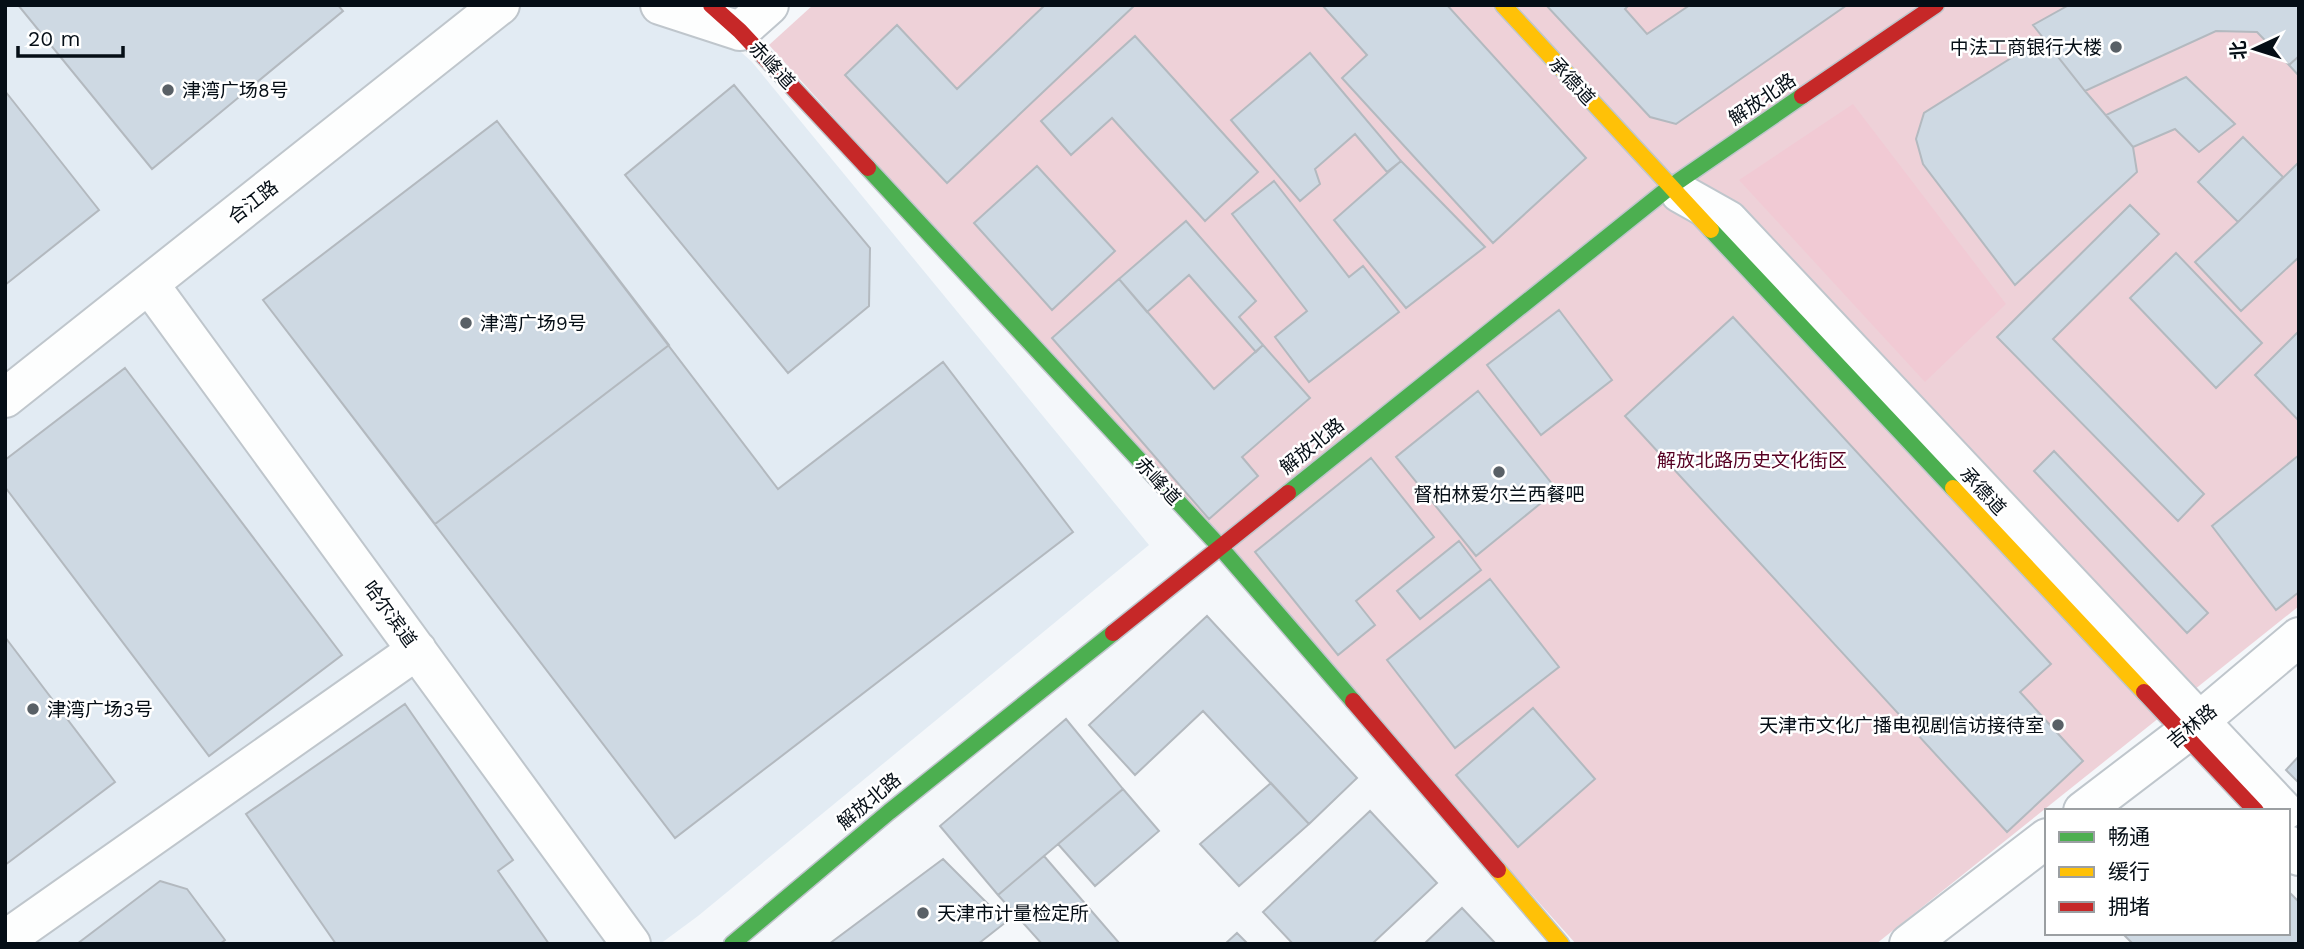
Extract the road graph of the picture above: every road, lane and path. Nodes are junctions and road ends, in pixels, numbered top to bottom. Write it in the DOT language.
graph roads {
  1 [pos="500,5"];
  2 [pos="660,5"];
  3 [pos="689,5"];
  4 [pos="711,5"];
  5 [pos="769,5"];
  6 [pos="1503,5"];
  7 [pos="1936,5"];
  8 [pos="729,18"];
  9 [pos="1670,187"];
  10 [pos="149,284"];
  11 [pos="5,398"];
  12 [pos="1220,547"];
  13 [pos="2299,637"];
  14 [pos="417,650"];
  15 [pos="2191,727"];
  16 [pos="2086,809"];
  17 [pos="2254,809"];
  18 [pos="2282,809"];
  19 [pos="2045,840"];
  20 [pos="5,940"];
  21 [pos="631,944"];
  22 [pos="732,944"];
  23 [pos="1561,944"];
  24 [pos="1909,944"];
  1 -- 10 [label="street, 合江路"];
  2 -- 8 [label="street, 赤峰道"];
  3 -- 8 [label="street"];
  4 -- 8 [label="street"];
  5 -- 8 [label="street"];
  6 -- 9 [label="street, 承德道"];
  7 -- 9 [label="street, 解放北路"];
  8 -- 12 [label="street, 赤峰道"];
  9 -- 12 [label="street, 解放北路"];
  9 -- 15 [label="street, 承德道"];
  10 -- 11 [label="street, 合江路"];
  10 -- 14 [label="street, 哈尔滨道"];
  12 -- 22 [label="street, 解放北路"];
  12 -- 23 [label="street, 赤峰道"];
  13 -- 15 [label="street, 吉林路"];
  14 -- 20 [label="street"];
  14 -- 21 [label="street, 哈尔滨道"];
  15 -- 16 [label="street, 吉林路"];
  15 -- 17 [label="street, 承德道"];
  15 -- 18 [label="street, 承德道"];
  19 -- 24 [label="street"];
}
